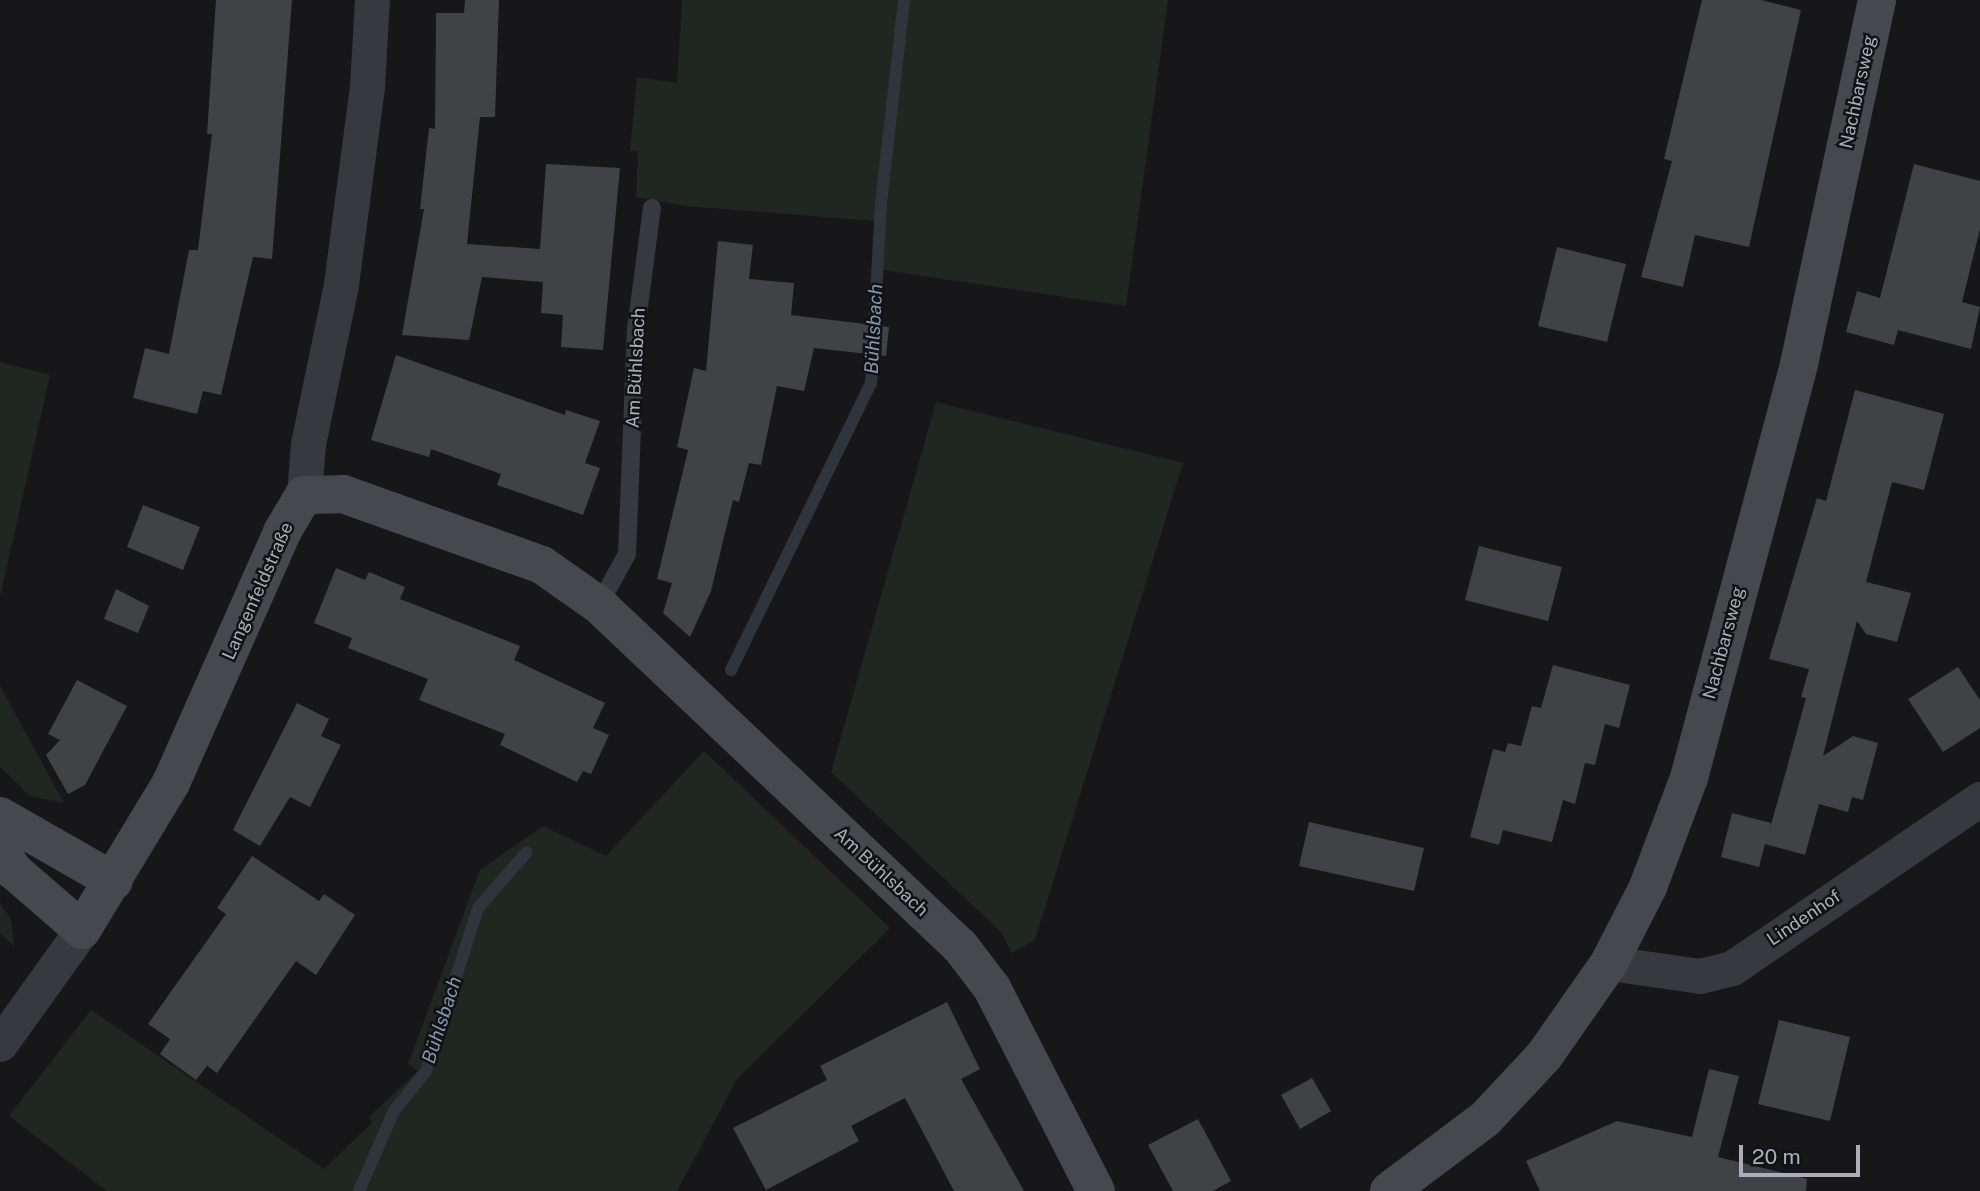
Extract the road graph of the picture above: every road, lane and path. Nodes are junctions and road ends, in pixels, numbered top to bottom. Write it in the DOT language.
graph roads {
  1 [pos="372,0"];
  2 [pos="1877,0"];
  3 [pos="652,208"];
  4 [pos="304,495"];
  5 [pos="599,605"];
  6 [pos="1980,799"];
  7 [pos="0,816"];
  8 [pos="0,849"];
  9 [pos="114,881"];
  10 [pos="82,930"];
  11 [pos="1609,963"];
  12 [pos="0,1044"];
  13 [pos="1096,1191"];
  14 [pos="1389,1191"];
  1 -- 4 [label="street, Langenfeldstraße"];
  2 -- 11 [label="street, Nachbarsweg"];
  3 -- 5 [label="lane, Am Bühlsbach"];
  4 -- 5 [label="street, Am Bühlsbach"];
  4 -- 9 [label="street, Langenfeldstraße"];
  5 -- 13 [label="street, Am Bühlsbach"];
  6 -- 11 [label="street, Lindenhof"];
  7 -- 9 [label="street"];
  8 -- 10 [label="street"];
  9 -- 10 [label="street, Langenfeldstraße"];
  10 -- 12 [label="street, Langenfeldstraße"];
  11 -- 14 [label="street, Nachbarsweg"];
}
